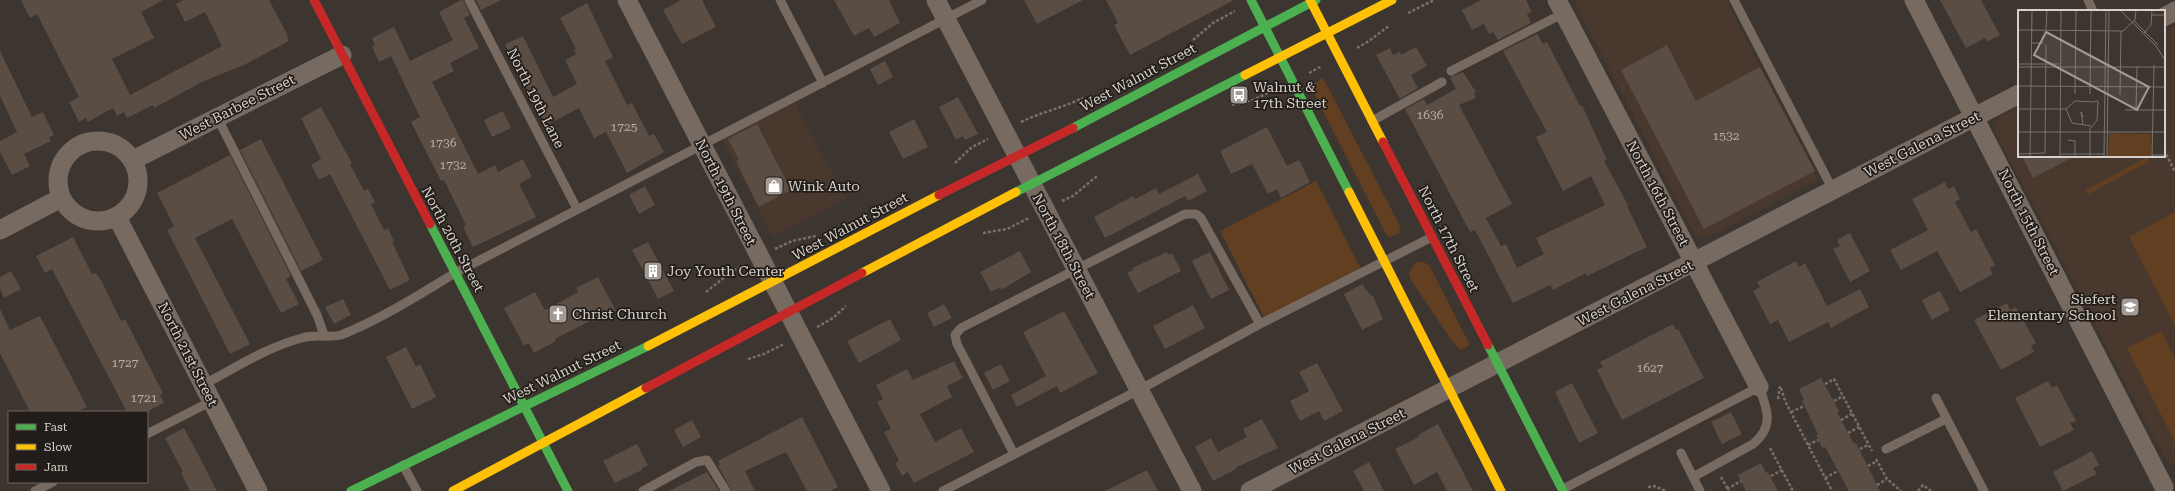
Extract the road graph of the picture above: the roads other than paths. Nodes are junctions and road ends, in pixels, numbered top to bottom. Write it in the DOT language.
graph roads {
  1 [pos="314,0"];
  2 [pos="469,0"];
  3 [pos="627,0"];
  4 [pos="780,0"];
  5 [pos="936,0"];
  6 [pos="982,0"];
  7 [pos="1251,0"];
  8 [pos="1392,0"];
  9 [pos="1734,0"];
  10 [pos="1914,0"];
  11 [pos="2088,0"];
  12 [pos="1313,1"];
  13 [pos="1560,7"];
  14 [pos="2093,10"];
  15 [pos="2175,11"];
  16 [pos="2165,16"];
  17 [pos="946,19"];
  18 [pos="1265,27"];
  19 [pos="1328,34"];
  20 [pos="342,55"];
  21 [pos="1280,57"];
  22 [pos="1451,71"];
  23 [pos="1442,82"];
  24 [pos="823,83"];
  25 [pos="2018,94"];
  26 [pos="1975,116"];
  27 [pos="217,117"];
  28 [pos="1372,121"];
  29 [pos="702,146"];
  30 [pos="1017,156"];
  31 [pos="133,160"];
  32 [pos="1032,185"];
  33 [pos="1833,190"];
  34 [pos="61,198"];
  35 [pos="577,209"];
  36 [pos="117,217"];
  37 [pos="0,230"];
  38 [pos="1432,237"];
  39 [pos="1383,262"];
  40 [pos="1694,263"];
  41 [pos="1076,269"];
  42 [pos="455,273"];
  43 [pos="772,282"];
  44 [pos="788,313"];
  45 [pos="1260,324"];
  46 [pos="324,335"];
  47 [pos="1498,364"];
  48 [pos="1759,387"];
  49 [pos="1448,389"];
  50 [pos="1139,390"];
  51 [pos="208,393"];
  52 [pos="1936,398"];
  53 [pos="524,405"];
  54 [pos="1946,418"];
  55 [pos="148,433"];
  56 [pos="543,442"];
  57 [pos="1886,449"];
  58 [pos="1681,453"];
  59 [pos="1014,454"];
  60 [pos="403,465"];
  61 [pos="1693,477"];
  62 [pos="51,483"];
  63 [pos="2165,486"];
  64 [pos="35,491"];
  65 [pos="258,491"];
  66 [pos="351,491"];
  67 [pos="417,491"];
  68 [pos="453,491"];
  69 [pos="568,491"];
  70 [pos="644,491"];
  71 [pos="726,491"];
  72 [pos="880,491"];
  73 [pos="943,491"];
  74 [pos="1192,491"];
  75 [pos="1250,491"];
  76 [pos="1501,491"];
  77 [pos="1562,491"];
  78 [pos="1700,491"];
  79 [pos="1984,491"];
  1 -- 20 [label="main road, North 20th Street"];
  2 -- 35 [label="lane, North 19th Lane"];
  3 -- 29 [label="street, North 19th Street"];
  4 -- 24 [label="lane"];
  5 -- 17 [label="street, North 18th Street"];
  6 -- 17 [label="lane"];
  7 -- 18 [label="main road"];
  8 -- 19 [label="main road"];
  9 -- 33 [label="lane"];
  10 -- 26 [label="street, North 15th Street"];
  11 -- 14 [label="lane"];
  12 -- 18 [label="main road, West Walnut Street"];
  12 -- 19 [label="main road, North 17th Street"];
  13 -- 22 [label="lane"];
  13 -- 40 [label="street, North 16th Street"];
  15 -- 16 [label="street"];
  17 -- 24 [label="lane"];
  17 -- 30 [label="street, North 18th Street"];
  18 -- 21 [label="main road"];
  18 -- 30 [label="main road, West Walnut Street"];
  19 -- 21 [label="main road"];
  19 -- 28 [label="main road, North 17th Street"];
  20 -- 27 [label="street, West Barbee Street"];
  20 -- 42 [label="main road, North 20th Street"];
  21 -- 32 [label="main road"];
  21 -- 39 [label="main road"];
  23 -- 28 [label="lane"];
  24 -- 29 [label="lane"];
  25 -- 26 [label="street, West Galena Street"];
  26 -- 33 [label="street, West Galena Street"];
  26 -- 63 [label="street, North 15th Street"];
  27 -- 31 [label="street, West Barbee Street"];
  27 -- 46 [label="lane"];
  28 -- 38 [label="main road, North 17th Street"];
  29 -- 35 [label="lane"];
  29 -- 43 [label="street, North 19th Street"];
  30 -- 32 [label="street, North 18th Street"];
  30 -- 43 [label="main road, West Walnut Street"];
  31 -- 34 [label="street"];
  31 -- 36 [label="street"];
  32 -- 41 [label="street, North 18th Street"];
  32 -- 44 [label="main road"];
  33 -- 40 [label="street, West Galena Street"];
  34 -- 36 [label="street"];
  34 -- 37 [label="street"];
  35 -- 42 [label="lane"];
  36 -- 51 [label="street, North 21st Street"];
  38 -- 39 [label="lane"];
  38 -- 47 [label="main road, North 17th Street"];
  39 -- 45 [label="lane"];
  39 -- 49 [label="main road"];
  40 -- 47 [label="street, West Galena Street"];
  40 -- 48 [label="street, North 16th Street"];
  41 -- 45 [label="lane"];
  41 -- 50 [label="street, North 18th Street"];
  41 -- 59 [label="lane"];
  42 -- 46 [label="lane"];
  42 -- 53 [label="main road, North 20th Street"];
  43 -- 44 [label="street, North 19th Street"];
  43 -- 53 [label="main road, West Walnut Street"];
  44 -- 56 [label="main road"];
  44 -- 72 [label="street, North 19th Street"];
  45 -- 50 [label="lane"];
  46 -- 51 [label="lane"];
  47 -- 49 [label="street, West Galena Street"];
  47 -- 77 [label="main road, North 17th Street"];
  48 -- 61 [label="lane"];
  48 -- 77 [label="lane"];
  49 -- 75 [label="street, West Galena Street"];
  49 -- 76 [label="main road"];
  50 -- 59 [label="lane"];
  50 -- 74 [label="street, North 18th Street"];
  51 -- 55 [label="lane"];
  51 -- 65 [label="street, North 21st Street"];
  52 -- 54 [label="lane"];
  53 -- 56 [label="main road, North 20th Street"];
  53 -- 60 [label="main road, West Walnut Street"];
  54 -- 57 [label="lane"];
  54 -- 79 [label="lane"];
  56 -- 68 [label="main road"];
  56 -- 69 [label="main road, North 20th Street"];
  58 -- 61 [label="lane"];
  59 -- 73 [label="lane"];
  60 -- 66 [label="main road, West Walnut Street"];
  60 -- 67 [label="lane"];
  61 -- 78 [label="lane"];
  62 -- 64 [label="lane"];
  70 -- 71 [label="lane"];
}
